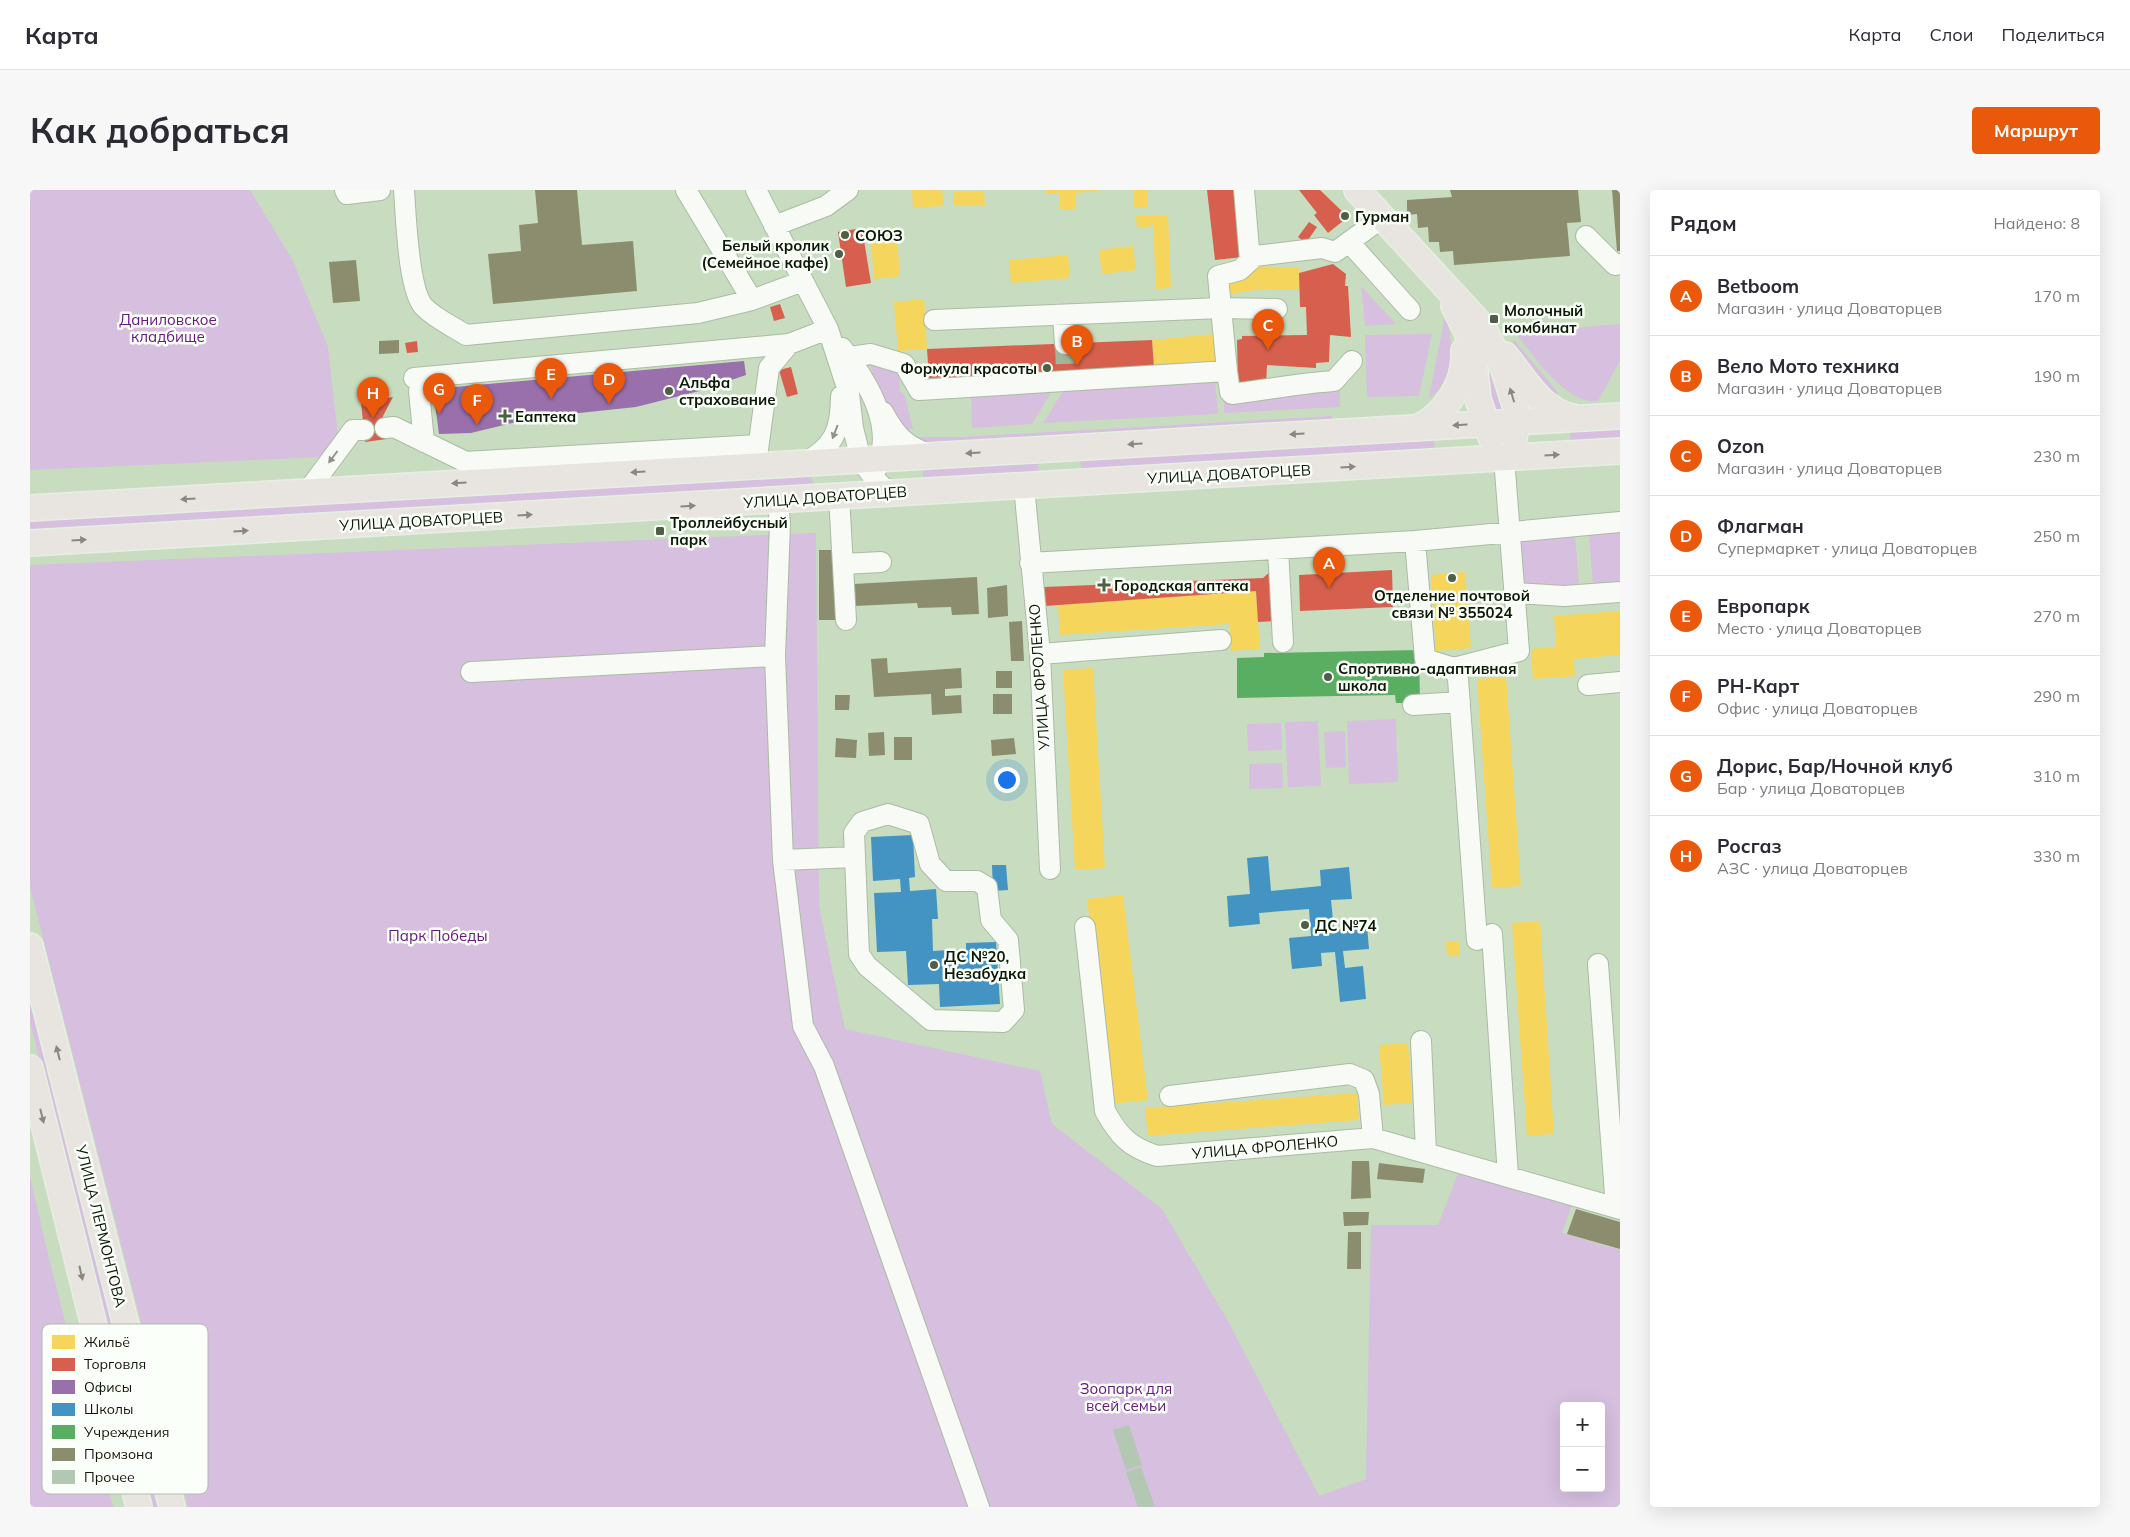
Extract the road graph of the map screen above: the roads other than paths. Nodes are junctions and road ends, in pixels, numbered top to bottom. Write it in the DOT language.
graph roads {
  1 [pos="344,190"];
  2 [pos="380,190"];
  3 [pos="404,190"];
  4 [pos="686,190"];
  5 [pos="756,190"];
  6 [pos="848,190"];
  7 [pos="1244,190"];
  8 [pos="1357,190"];
  9 [pos="1382,218"];
  10 [pos="774,226"];
  11 [pos="1586,236"];
  12 [pos="1349,242"];
  13 [pos="1250,261"];
  14 [pos="1620,264"];
  15 [pos="1436,278"];
  16 [pos="803,281"];
  17 [pos="752,300"];
  18 [pos="1454,307"];
  19 [pos="1221,308"];
  20 [pos="1277,308"];
  21 [pos="1410,310"];
  22 [pos="1063,315"];
  23 [pos="934,320"];
  24 [pos="1483,327"];
  25 [pos="828,329"];
  26 [pos="789,344"];
  27 [pos="1064,344"];
  28 [pos="1352,361"];
  29 [pos="845,362"];
  30 [pos="1227,371"];
  31 [pos="868,384"];
  32 [pos="1620,416"];
  33 [pos="1578,418"];
  34 [pos="1517,422"];
  35 [pos="1485,424"];
  36 [pos="385,428"];
  37 [pos="1417,428"];
  38 [pos="364,430"];
  39 [pos="424,442"];
  40 [pos="1062,448"];
  41 [pos="1620,451"];
  42 [pos="757,456"];
  43 [pos="932,456"];
  44 [pos="1504,458"];
  45 [pos="465,462"];
  46 [pos="804,463"];
  47 [pos="872,465"];
  48 [pos="502,480"];
  49 [pos="1066,483"];
  50 [pos="1024,486"];
  51 [pos="307,492"];
  52 [pos="897,493"];
  53 [pos="841,496"];
  54 [pos="778,501"];
  55 [pos="30,508"];
  56 [pos="1620,522"];
  57 [pos="1510,532"];
  58 [pos="1415,540"];
  59 [pos="30,543"];
  60 [pos="1278,549"];
  61 [pos="881,562"];
  62 [pos="1030,563"];
  63 [pos="843,564"];
  64 [pos="1620,592"];
  65 [pos="1514,593"];
  66 [pos="846,620"];
  67 [pos="1221,640"];
  68 [pos="1283,642"];
  69 [pos="1040,654"];
  70 [pos="775,656"];
  71 [pos="1454,668"];
  72 [pos="471,672"];
  73 [pos="1620,682"];
  74 [pos="1588,685"];
  75 [pos="1460,702"];
  76 [pos="1413,705"];
  77 [pos="855,857"];
  78 [pos="782,860"];
  79 [pos="1050,869"];
  80 [pos="1085,927"];
  81 [pos="30,946"];
  82 [pos="1598,964"];
  83 [pos="1421,1041"];
  84 [pos="30,1068"];
  85 [pos="1170,1096"];
  86 [pos="1373,1138"];
  87 [pos="1426,1152"];
  88 [pos="1508,1176"];
  89 [pos="1618,1208"];
  90 [pos="94,1324"];
  91 [pos="126,1324"];
  92 [pos="136,1494"];
  93 [pos="169,1494"];
  94 [pos="139,1507"];
  95 [pos="172,1507"];
  96 [pos="979,1507"];
  1 -- 2 [label="street"];
  3 -- 17 [label="street"];
  4 -- 17 [label="street"];
  5 -- 10 [label="street"];
  6 -- 10 [label="street"];
  7 -- 13 [label="street"];
  8 -- 9 [label="main road"];
  9 -- 12 [label="street"];
  9 -- 15 [label="main road"];
  10 -- 16 [label="street"];
  11 -- 14 [label="street"];
  12 -- 13 [label="street"];
  12 -- 21 [label="street"];
  13 -- 19 [label="street"];
  15 -- 18 [label="main road"];
  15 -- 24 [label="main road"];
  16 -- 17 [label="street"];
  16 -- 25 [label="street"];
  18 -- 35 [label="main road"];
  18 -- 37 [label="main road"];
  19 -- 20 [label="street"];
  19 -- 22 [label="street"];
  19 -- 30 [label="street"];
  22 -- 23 [label="street"];
  22 -- 27 [label="street"];
  24 -- 33 [label="main road"];
  34 -- 24 [label="main road, one-way"];
  25 -- 26 [label="street"];
  25 -- 29 [label="street"];
  26 -- 39 [label="street"];
  26 -- 42 [label="street"];
  28 -- 30 [label="street"];
  29 -- 30 [label="street"];
  29 -- 31 [label="street"];
  29 -- 46 [label="street, one-way"];
  29 -- 47 [label="street"];
  31 -- 43 [label="street"];
  31 -- 47 [label="street"];
  32 -- 33 [label="main road"];
  33 -- 34 [label="main road"];
  34 -- 35 [label="main road"];
  34 -- 44 [label="main road"];
  35 -- 37 [label="main road, one-way"];
  35 -- 44 [label="main road"];
  36 -- 39 [label="street"];
  37 -- 40 [label="main road, one-way"];
  38 -- 51 [label="street, one-way"];
  39 -- 45 [label="street"];
  40 -- 43 [label="main road, one-way"];
  40 -- 49 [label="main road"];
  44 -- 41 [label="main road, УЛИЦА ДОВАТОРЦЕВ, one-way"];
  42 -- 45 [label="street"];
  42 -- 46 [label="main road"];
  42 -- 48 [label="main road, one-way"];
  43 -- 47 [label="main road"];
  49 -- 44 [label="main road, УЛИЦА ДОВАТОРЦЕВ, one-way"];
  44 -- 57 [label="street"];
  45 -- 48 [label="street"];
  46 -- 47 [label="main road"];
  47 -- 52 [label="street"];
  47 -- 53 [label="street"];
  48 -- 51 [label="main road, one-way"];
  49 -- 50 [label="main road, УЛИЦА ДОВАТОРЦЕВ"];
  50 -- 52 [label="main road, УЛИЦА ДОВАТОРЦЕВ"];
  50 -- 62 [label="street, УЛИЦА ФРОЛЕНКО"];
  51 -- 55 [label="main road, one-way"];
  52 -- 53 [label="main road, УЛИЦА ДОВАТОРЦЕВ"];
  53 -- 54 [label="main road, УЛИЦА ДОВАТОРЦЕВ"];
  53 -- 63 [label="street"];
  59 -- 54 [label="main road, УЛИЦА ДОВАТОРЦЕВ, one-way"];
  54 -- 70 [label="street"];
  56 -- 57 [label="street"];
  57 -- 58 [label="street"];
  57 -- 65 [label="street"];
  58 -- 60 [label="street"];
  58 -- 71 [label="street"];
  60 -- 62 [label="street"];
  60 -- 68 [label="street"];
  61 -- 63 [label="street"];
  62 -- 69 [label="street, УЛИЦА ФРОЛЕНКО"];
  63 -- 66 [label="street"];
  64 -- 65 [label="street"];
  65 -- 71 [label="street"];
  67 -- 69 [label="street"];
  69 -- 79 [label="street, УЛИЦА ФРОЛЕНКО"];
  70 -- 72 [label="street"];
  70 -- 78 [label="street"];
  71 -- 75 [label="street"];
  73 -- 74 [label="street"];
  75 -- 76 [label="street"];
  75 -- 88 [label="street"];
  77 -- 77 [label="street"];
  77 -- 78 [label="street"];
  78 -- 96 [label="street"];
  80 -- 86 [label="street, УЛИЦА ФРОЛЕНКО"];
  91 -- 81 [label="main road, УЛИЦА ЛЕРМОНТОВА, one-way"];
  82 -- 89 [label="street"];
  83 -- 87 [label="street"];
  84 -- 90 [label="main road, УЛИЦА ЛЕРМОНТОВА, one-way"];
  85 -- 86 [label="street"];
  86 -- 87 [label="street, УЛИЦА ФРОЛЕНКО"];
  87 -- 88 [label="street, УЛИЦА ФРОЛЕНКО"];
  88 -- 89 [label="street, УЛИЦА ФРОЛЕНКО"];
  92 -- 94 [label="main road, УЛИЦА ЛЕРМОНТОВА, one-way"];
  95 -- 93 [label="main road, УЛИЦА ЛЕРМОНТОВА, one-way"];
}
